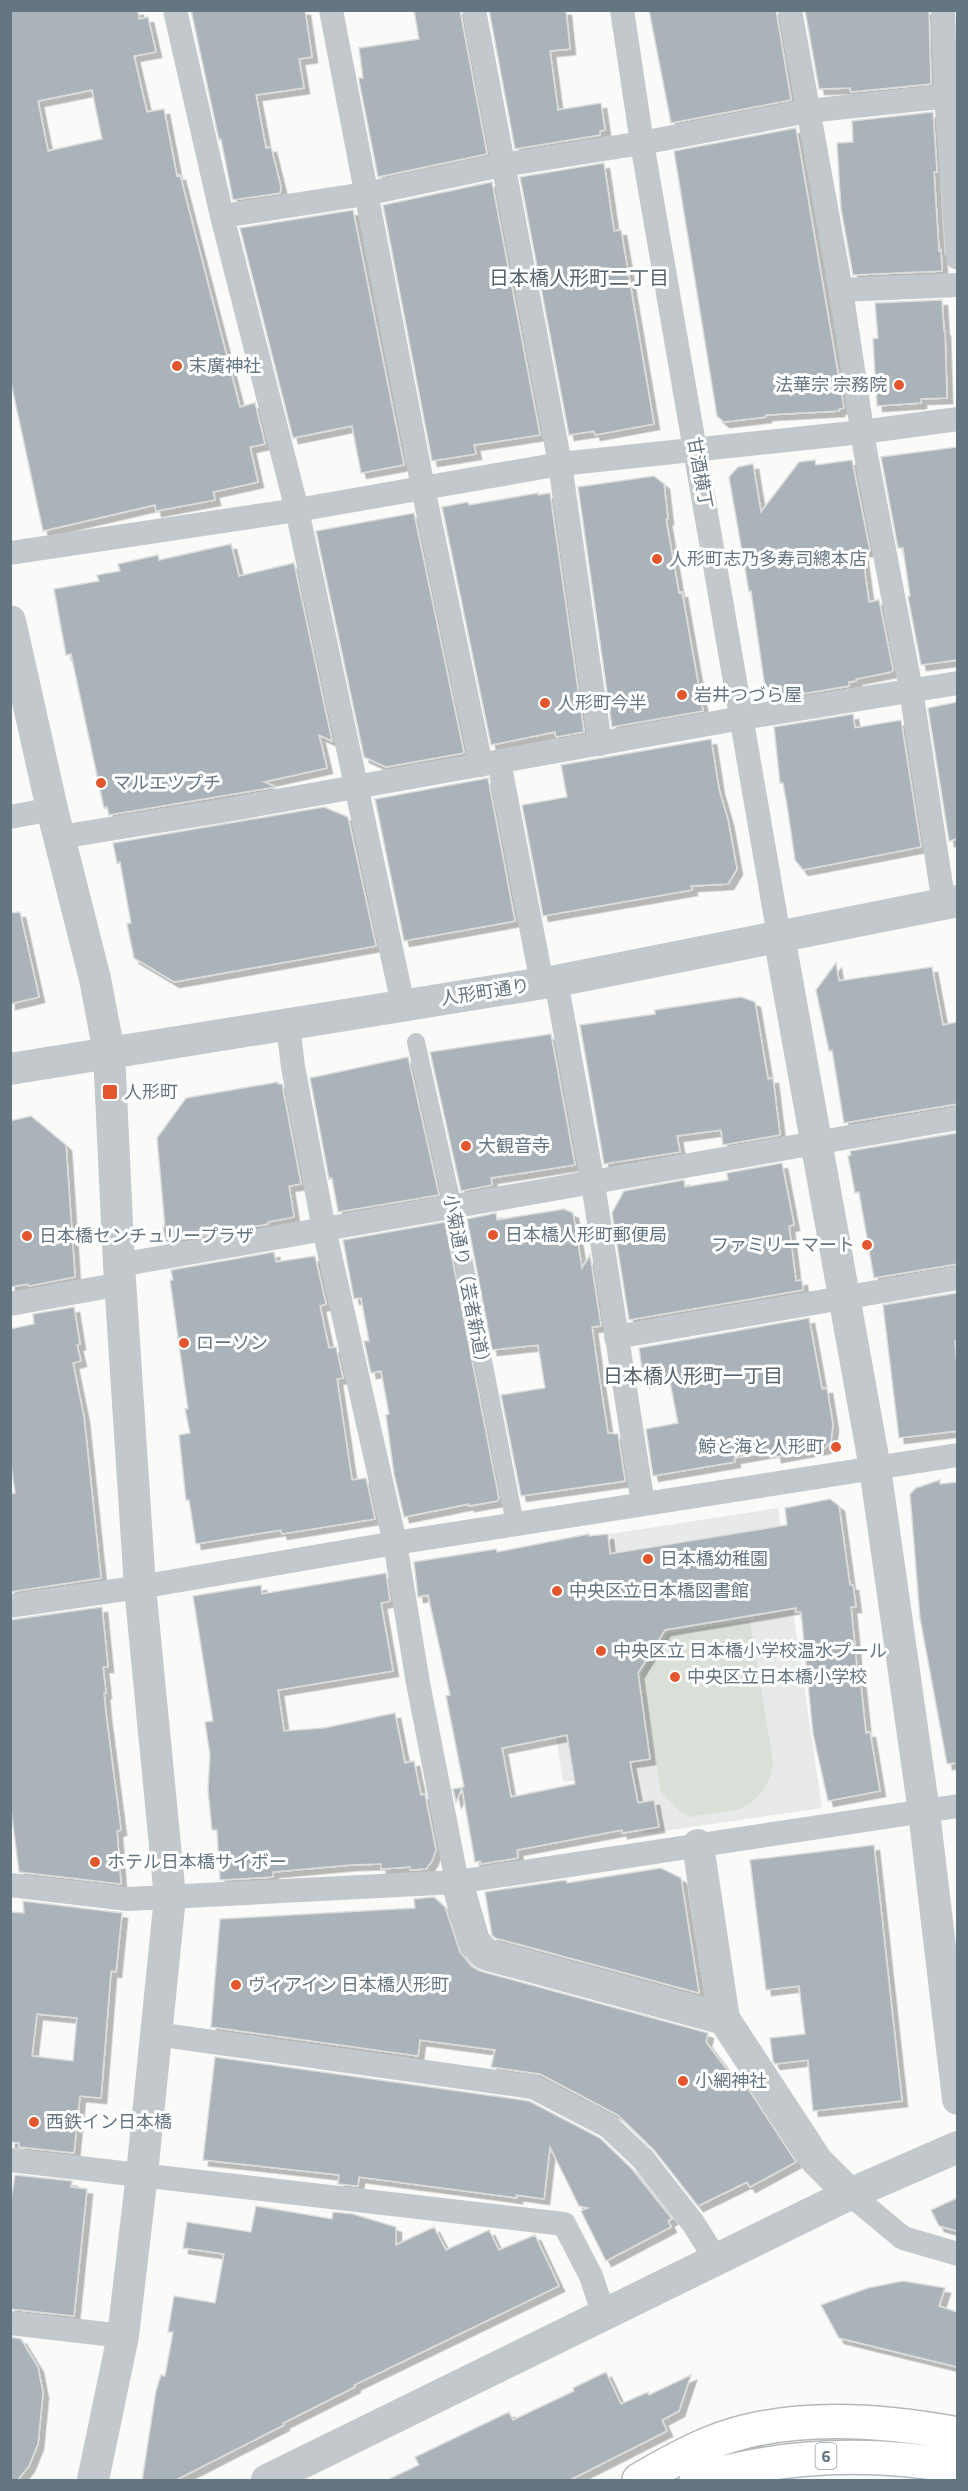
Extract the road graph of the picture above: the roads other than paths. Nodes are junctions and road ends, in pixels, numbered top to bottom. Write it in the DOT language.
graph roads {
  1 [pos="176,10"];
  2 [pos="331,10"];
  3 [pos="474,10"];
  4 [pos="622,10"];
  5 [pos="790,10"];
  6 [pos="943,10"];
  7 [pos="952,96"];
  8 [pos="808,111"];
  9 [pos="642,143"];
  10 [pos="502,165"];
  11 [pos="365,194"];
  12 [pos="222,216"];
  13 [pos="957,258"];
  14 [pos="957,285"];
  15 [pos="841,290"];
  16 [pos="957,419"];
  17 [pos="862,432"];
  18 [pos="696,449"];
  19 [pos="560,464"];
  20 [pos="423,488"];
  21 [pos="297,510"];
  22 [pos="10,553"];
  23 [pos="10,621"];
  24 [pos="957,683"];
  25 [pos="911,690"];
  26 [pos="742,718"];
  27 [pos="600,744"];
  28 [pos="490,763"];
  29 [pos="356,788"];
  30 [pos="10,818"];
  31 [pos="56,823"];
  32 [pos="951,902"];
  33 [pos="779,936"];
  34 [pos="549,982"];
  35 [pos="403,1005"];
  36 [pos="288,1024"];
  37 [pos="417,1042"];
  38 [pos="109,1052"];
  39 [pos="10,1069"];
  40 [pos="957,1118"];
  41 [pos="817,1143"];
  42 [pos="593,1184"];
  43 [pos="453,1207"];
  44 [pos="324,1229"];
  45 [pos="120,1275"];
  46 [pos="957,1278"];
  47 [pos="845,1298"];
  48 [pos="10,1304"];
  49 [pos="616,1336"];
  50 [pos="957,1455"];
  51 [pos="875,1468"];
  52 [pos="643,1504"];
  53 [pos="515,1524"];
  54 [pos="395,1543"];
  55 [pos="140,1587"];
  56 [pos="10,1606"];
  57 [pos="957,1806"];
  58 [pos="924,1812"];
  59 [pos="698,1845"];
  60 [pos="457,1882"];
  61 [pos="10,1885"];
  62 [pos="170,1897"];
  63 [pos="724,2019"];
  64 [pos="156,2034"];
  65 [pos="957,2099"];
  66 [pos="957,2147"];
  67 [pos="10,2160"];
  68 [pos="142,2174"];
  69 [pos="850,2194"];
  70 [pos="957,2254"];
  71 [pos="717,2261"];
  72 [pos="604,2315"];
  73 [pos="10,2323"];
  74 [pos="123,2336"];
  75 [pos="957,2433"];
  76 [pos="957,2467"];
  77 [pos="93,2481"];
  78 [pos="267,2481"];
  79 [pos="639,2481"];
  80 [pos="696,2481"];
  1 -- 12 [label="street"];
  2 -- 11 [label="street"];
  3 -- 10 [label="street"];
  4 -- 9 [label="street, 甘酒横丁"];
  5 -- 8 [label="street"];
  6 -- 7 [label="street"];
  7 -- 8 [label="street"];
  7 -- 13 [label="street"];
  8 -- 9 [label="street"];
  8 -- 15 [label="street"];
  9 -- 10 [label="street"];
  9 -- 18 [label="street, 甘酒横丁"];
  10 -- 11 [label="street"];
  10 -- 19 [label="street"];
  11 -- 12 [label="street"];
  11 -- 20 [label="street"];
  12 -- 21 [label="street"];
  14 -- 15 [label="street"];
  15 -- 17 [label="street"];
  16 -- 17 [label="street"];
  17 -- 18 [label="street"];
  17 -- 25 [label="street"];
  18 -- 19 [label="street"];
  18 -- 26 [label="street, 甘酒横丁"];
  19 -- 20 [label="street"];
  19 -- 27 [label="street"];
  20 -- 21 [label="street"];
  20 -- 28 [label="street"];
  21 -- 22 [label="street"];
  21 -- 29 [label="street"];
  23 -- 31 [label="street"];
  24 -- 25 [label="street"];
  25 -- 26 [label="street"];
  25 -- 32 [label="street"];
  26 -- 27 [label="street"];
  26 -- 33 [label="street, 甘酒横丁"];
  27 -- 28 [label="street"];
  28 -- 29 [label="street"];
  28 -- 34 [label="street"];
  29 -- 31 [label="street"];
  29 -- 35 [label="street"];
  30 -- 31 [label="street"];
  31 -- 38 [label="street"];
  32 -- 33 [label="street, 人形町通り"];
  33 -- 34 [label="street, 人形町通り"];
  33 -- 41 [label="street"];
  34 -- 35 [label="street, 人形町通り"];
  34 -- 42 [label="street"];
  35 -- 36 [label="street, 人形町通り"];
  36 -- 38 [label="street, 人形町通り"];
  36 -- 44 [label="street"];
  37 -- 43 [label="street, 小菊通り（芸者新道）"];
  38 -- 39 [label="street, 人形町通り"];
  38 -- 45 [label="street"];
  40 -- 41 [label="street"];
  41 -- 42 [label="street"];
  41 -- 47 [label="street"];
  42 -- 43 [label="street"];
  42 -- 49 [label="street"];
  43 -- 44 [label="street"];
  43 -- 53 [label="street, 小菊通り（芸者新道）"];
  44 -- 45 [label="street"];
  44 -- 54 [label="street"];
  45 -- 48 [label="street"];
  45 -- 55 [label="street"];
  46 -- 47 [label="street"];
  47 -- 49 [label="street"];
  47 -- 51 [label="street"];
  49 -- 52 [label="street"];
  50 -- 51 [label="street"];
  51 -- 52 [label="street"];
  51 -- 58 [label="street"];
  52 -- 53 [label="street"];
  53 -- 54 [label="street"];
  54 -- 55 [label="street"];
  54 -- 60 [label="street"];
  55 -- 56 [label="street"];
  55 -- 62 [label="street"];
  57 -- 58 [label="street"];
  58 -- 59 [label="street"];
  58 -- 65 [label="street"];
  59 -- 60 [label="street"];
  59 -- 63 [label="street"];
  60 -- 62 [label="street"];
  60 -- 63 [label="street"];
  61 -- 62 [label="street"];
  62 -- 64 [label="street"];
  63 -- 69 [label="street"];
  64 -- 68 [label="street"];
  64 -- 71 [label="street"];
  66 -- 69 [label="street"];
  67 -- 68 [label="street"];
  68 -- 72 [label="street"];
  68 -- 74 [label="street"];
  69 -- 70 [label="street"];
  69 -- 71 [label="street"];
  71 -- 72 [label="street"];
  72 -- 78 [label="street"];
  73 -- 74 [label="street"];
  74 -- 77 [label="street"];
  75 -- 79 [label="highway"];
  76 -- 80 [label="highway, 6"];
}
